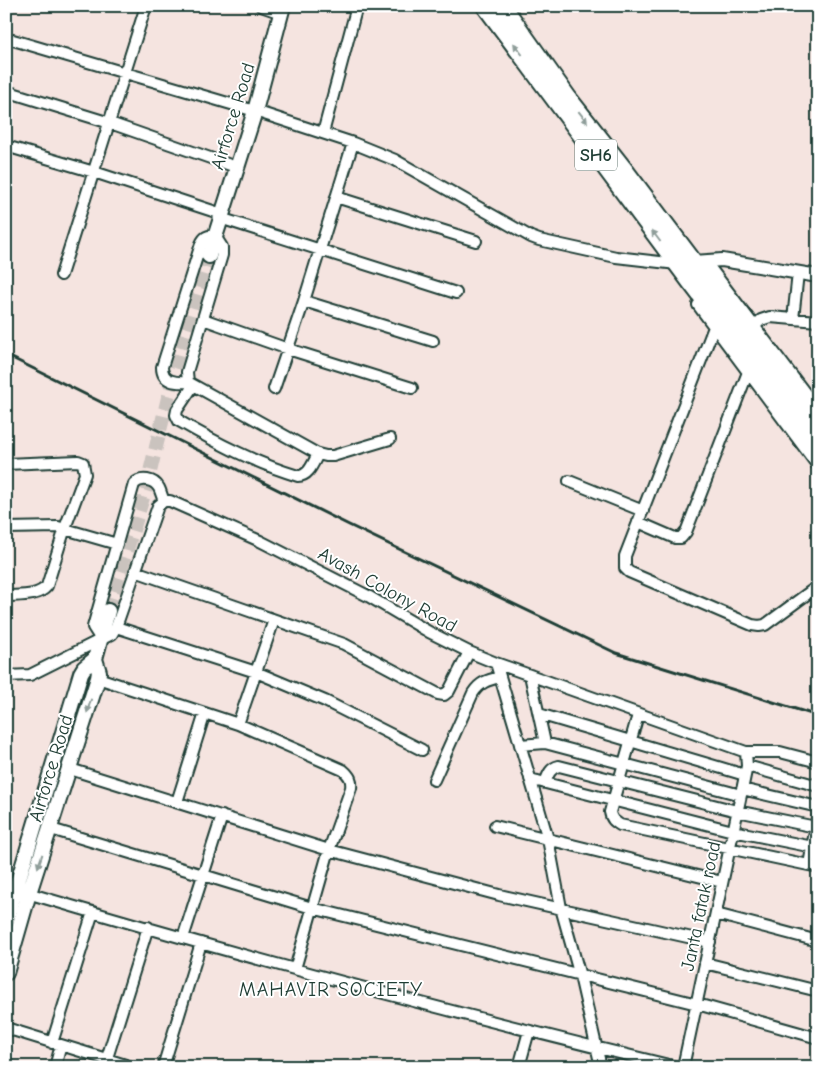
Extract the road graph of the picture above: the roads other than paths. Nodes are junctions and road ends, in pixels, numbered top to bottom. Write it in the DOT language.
graph roads {
  1 [pos="146,6"];
  2 [pos="261,6"];
  3 [pos="357,6"];
  4 [pos="486,6"];
  5 [pos="504,6"];
  6 [pos="282,10"];
  7 [pos="6,40"];
  8 [pos="126,73"];
  9 [pos="6,92"];
  10 [pos="255,111"];
  11 [pos="110,123"];
  12 [pos="323,133"];
  13 [pos="353,143"];
  14 [pos="6,146"];
  15 [pos="236,167"];
  16 [pos="94,172"];
  17 [pos="336,197"];
  18 [pos="221,216"];
  19 [pos="215,236"];
  20 [pos="476,240"];
  21 [pos="320,250"];
  22 [pos="209,256"];
  23 [pos="700,262"];
  24 [pos="677,264"];
  25 [pos="798,272"];
  26 [pos="61,275"];
  27 [pos="818,276"];
  28 [pos="691,284"];
  29 [pos="456,293"];
  30 [pos="711,297"];
  31 [pos="304,301"];
  32 [pos="202,319"];
  33 [pos="793,319"];
  34 [pos="818,321"];
  35 [pos="714,327"];
  36 [pos="754,327"];
  37 [pos="433,341"];
  38 [pos="288,349"];
  39 [pos="748,372"];
  40 [pos="191,384"];
  41 [pos="412,388"];
  42 [pos="274,389"];
  43 [pos="818,410"];
  44 [pos="818,426"];
  45 [pos="390,439"];
  46 [pos="818,449"];
  47 [pos="318,454"];
  48 [pos="6,464"];
  49 [pos="818,466"];
  50 [pos="569,481"];
  51 [pos="164,501"];
  52 [pos="643,510"];
  53 [pos="638,522"];
  54 [pos="6,528"];
  55 [pos="65,528"];
  56 [pos="117,544"];
  57 [pos="135,571"];
  58 [pos="818,586"];
  59 [pos="6,596"];
  60 [pos="108,612"];
  61 [pos="274,620"];
  62 [pos="116,627"];
  63 [pos="100,638"];
  64 [pos="469,652"];
  65 [pos="95,659"];
  66 [pos="496,663"];
  67 [pos="256,672"];
  68 [pos="6,676"];
  69 [pos="530,676"];
  70 [pos="500,677"];
  71 [pos="98,678"];
  72 [pos="205,713"];
  73 [pos="539,714"];
  74 [pos="638,715"];
  75 [pos="238,724"];
  76 [pos="630,741"];
  77 [pos="545,743"];
  78 [pos="520,745"];
  79 [pos="422,750"];
  80 [pos="746,752"];
  81 [pos="818,762"];
  82 [pos="624,763"];
  83 [pos="70,769"];
  84 [pos="746,770"];
  85 [pos="530,779"];
  86 [pos="434,780"];
  87 [pos="619,781"];
  88 [pos="545,783"];
  89 [pos="818,786"];
  90 [pos="741,792"];
  91 [pos="614,800"];
  92 [pos="177,802"];
  93 [pos="818,807"];
  94 [pos="737,811"];
  95 [pos="222,816"];
  96 [pos="817,820"];
  97 [pos="495,826"];
  98 [pos="51,829"];
  99 [pos="734,831"];
  100 [pos="548,839"];
  101 [pos="815,847"];
  102 [pos="730,848"];
  103 [pos="328,850"];
  104 [pos="813,866"];
  105 [pos="203,875"];
  106 [pos="722,882"];
  107 [pos="16,889"];
  108 [pos="29,893"];
  109 [pos="312,908"];
  110 [pos="561,908"];
  111 [pos="93,912"];
  112 [pos="716,914"];
  113 [pos="7,915"];
  114 [pos="148,927"];
  115 [pos="183,938"];
  116 [pos="818,941"];
  117 [pos="710,942"];
  118 [pos="201,943"];
  119 [pos="706,962"];
  120 [pos="295,969"];
  121 [pos="6,973"];
  122 [pos="580,976"];
  123 [pos="818,992"];
  124 [pos="697,1004"];
  125 [pos="6,1028"];
  126 [pos="529,1031"];
  127 [pos="818,1038"];
  128 [pos="56,1044"];
  129 [pos="598,1048"];
  130 [pos="107,1058"];
  131 [pos="125,1066"];
  132 [pos="54,1067"];
  133 [pos="163,1067"];
  134 [pos="519,1067"];
  135 [pos="601,1067"];
  136 [pos="677,1067"];
  137 [pos="683,1067"];
  1 -- 8 [label="street"];
  2 -- 6 [label="street"];
  3 -- 12 [label="street"];
  24 -- 4 [label="main road, SH6, one-way"];
  5 -- 23 [label="main road, SH6, one-way"];
  6 -- 10 [label="main road, Airforce Road"];
  7 -- 8 [label="street"];
  8 -- 10 [label="street"];
  8 -- 11 [label="street"];
  9 -- 11 [label="street"];
  10 -- 12 [label="street"];
  10 -- 15 [label="main road, Airforce Road"];
  11 -- 15 [label="street"];
  11 -- 16 [label="street"];
  12 -- 13 [label="street"];
  13 -- 17 [label="street"];
  13 -- 24 [label="street"];
  14 -- 16 [label="street"];
  15 -- 18 [label="main road, Airforce Road"];
  16 -- 18 [label="street"];
  16 -- 26 [label="street"];
  17 -- 20 [label="street"];
  17 -- 21 [label="street"];
  18 -- 19 [label="main road, Airforce Road"];
  18 -- 21 [label="street"];
  19 -- 22 [label="main road, Airforce Road"];
  19 -- 32 [label="street"];
  19 -- 40 [label="street"];
  21 -- 29 [label="street"];
  21 -- 31 [label="street"];
  23 -- 25 [label="street"];
  23 -- 30 [label="main road, SH6"];
  23 -- 36 [label="street"];
  24 -- 28 [label="main road, SH6"];
  25 -- 27 [label="street"];
  25 -- 33 [label="street"];
  28 -- 30 [label="main road, SH6"];
  28 -- 35 [label="street"];
  30 -- 44 [label="main road, SH6"];
  30 -- 46 [label="main road, SH6"];
  31 -- 37 [label="street"];
  31 -- 38 [label="street"];
  32 -- 38 [label="street"];
  32 -- 40 [label="street"];
  33 -- 34 [label="street"];
  33 -- 36 [label="street"];
  35 -- 39 [label="street"];
  35 -- 52 [label="street"];
  36 -- 43 [label="street"];
  38 -- 41 [label="street"];
  38 -- 42 [label="street"];
  39 -- 49 [label="street"];
  39 -- 53 [label="street"];
  40 -- 47 [label="street"];
  40 -- 47 [label="street"];
  45 -- 47 [label="street"];
  48 -- 55 [label="street"];
  50 -- 52 [label="street"];
  51 -- 56 [label="street"];
  51 -- 57 [label="street"];
  51 -- 64 [label="street, Avash Colony Road"];
  52 -- 53 [label="street"];
  53 -- 58 [label="street"];
  54 -- 55 [label="street"];
  55 -- 56 [label="street"];
  55 -- 59 [label="street"];
  56 -- 63 [label="street"];
  57 -- 61 [label="street"];
  57 -- 62 [label="street"];
  60 -- 63 [label="main road, Airforce Road"];
  61 -- 64 [label="street"];
  61 -- 67 [label="street"];
  62 -- 63 [label="street"];
  62 -- 67 [label="street"];
  63 -- 65 [label="main road, Airforce Road"];
  63 -- 68 [label="street"];
  64 -- 66 [label="street, Avash Colony Road"];
  65 -- 71 [label="main road, Airforce Road"];
  65 -- 107 [label="main road, Airforce Road"];
  66 -- 69 [label="street, Avash Colony Road"];
  66 -- 70 [label="street"];
  67 -- 75 [label="street"];
  67 -- 79 [label="street"];
  69 -- 73 [label="street"];
  69 -- 74 [label="street, Avash Colony Road"];
  70 -- 78 [label="street"];
  70 -- 86 [label="street"];
  71 -- 72 [label="street"];
  71 -- 83 [label="main road, Airforce Road, one-way"];
  72 -- 75 [label="street"];
  72 -- 92 [label="street"];
  73 -- 76 [label="street"];
  73 -- 77 [label="street"];
  74 -- 76 [label="street"];
  74 -- 80 [label="street, Avash Colony Road"];
  75 -- 103 [label="street"];
  76 -- 82 [label="street"];
  76 -- 84 [label="street"];
  77 -- 78 [label="street"];
  77 -- 82 [label="street"];
  78 -- 85 [label="street"];
  80 -- 81 [label="street, Avash Colony Road"];
  80 -- 84 [label="street, Janta fatak road"];
  82 -- 87 [label="street"];
  82 -- 90 [label="street"];
  83 -- 92 [label="street"];
  83 -- 98 [label="main road, Airforce Road"];
  84 -- 89 [label="street"];
  84 -- 90 [label="street, Janta fatak road"];
  85 -- 88 [label="street"];
  85 -- 100 [label="street"];
  87 -- 88 [label="street"];
  87 -- 91 [label="street"];
  87 -- 94 [label="street"];
  88 -- 91 [label="street"];
  90 -- 93 [label="street"];
  90 -- 94 [label="street, Janta fatak road"];
  91 -- 99 [label="street"];
  91 -- 102 [label="street"];
  92 -- 95 [label="street"];
  94 -- 96 [label="street"];
  94 -- 99 [label="street, Janta fatak road"];
  95 -- 103 [label="street"];
  95 -- 105 [label="street"];
  96 -- 101 [label="street"];
  97 -- 100 [label="street"];
  98 -- 105 [label="street"];
  98 -- 108 [label="main road, Airforce Road, one-way"];
  99 -- 101 [label="street"];
  99 -- 102 [label="street, Janta fatak road"];
  100 -- 106 [label="street"];
  100 -- 110 [label="street"];
  101 -- 104 [label="street"];
  102 -- 104 [label="street"];
  102 -- 106 [label="street, Janta fatak road"];
  103 -- 109 [label="street"];
  103 -- 110 [label="street"];
  105 -- 109 [label="street"];
  105 -- 115 [label="street"];
  106 -- 112 [label="street, Janta fatak road"];
  107 -- 108 [label="street"];
  107 -- 113 [label="main road, Airforce Road"];
  108 -- 111 [label="street"];
  108 -- 121 [label="main road, Airforce Road"];
  109 -- 120 [label="street"];
  109 -- 122 [label="street"];
  110 -- 117 [label="street"];
  110 -- 122 [label="street"];
  111 -- 114 [label="street"];
  111 -- 128 [label="street"];
  112 -- 116 [label="street"];
  112 -- 117 [label="street, Janta fatak road"];
  114 -- 115 [label="street"];
  114 -- 130 [label="street"];
  115 -- 118 [label="street"];
  117 -- 119 [label="street, Janta fatak road"];
  118 -- 120 [label="street"];
  118 -- 133 [label="street"];
  119 -- 123 [label="street"];
  119 -- 124 [label="street, Janta fatak road"];
  120 -- 126 [label="street"];
  122 -- 124 [label="street"];
  122 -- 129 [label="street"];
  124 -- 127 [label="street"];
  124 -- 137 [label="street, Janta fatak road"];
  125 -- 128 [label="street"];
  126 -- 129 [label="street"];
  126 -- 134 [label="street"];
  128 -- 130 [label="street"];
  128 -- 132 [label="street"];
  129 -- 135 [label="street"];
  129 -- 136 [label="street"];
  130 -- 131 [label="street"];
}
